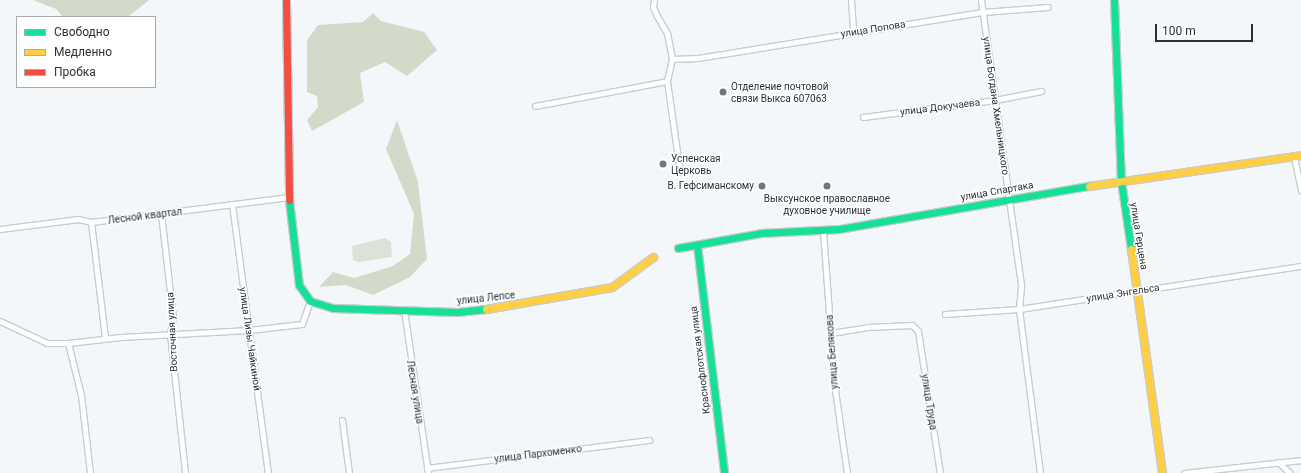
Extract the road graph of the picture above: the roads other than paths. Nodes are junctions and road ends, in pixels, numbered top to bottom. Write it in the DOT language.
graph roads {
  1 [pos="286,0"];
  2 [pos="654,0"];
  3 [pos="851,0"];
  4 [pos="981,0"];
  5 [pos="1114,0"];
  6 [pos="1048,6"];
  7 [pos="983,12"];
  8 [pos="853,32"];
  9 [pos="672,59"];
  10 [pos="667,81"];
  11 [pos="1041,91"];
  12 [pos="994,100"];
  13 [pos="535,106"];
  14 [pos="862,117"];
  15 [pos="1298,156"];
  16 [pos="680,172"];
  17 [pos="1121,181"];
  18 [pos="1301,190"];
  19 [pos="289,197"];
  20 [pos="1010,199"];
  21 [pos="232,204"];
  22 [pos="161,214"];
  23 [pos="91,222"];
  24 [pos="0,229"];
  25 [pos="823,230"];
  26 [pos="697,245"];
  27 [pos="678,248"];
  28 [pos="653,257"];
  29 [pos="1301,266"];
  30 [pos="1137,291"];
  31 [pos="310,301"];
  32 [pos="1019,309"];
  33 [pos="404,310"];
  34 [pos="945,314"];
  35 [pos="0,321"];
  36 [pos="249,330"];
  37 [pos="831,333"];
  38 [pos="170,334"];
  39 [pos="105,338"];
  40 [pos="68,343"];
  41 [pos="342,420"];
  42 [pos="649,440"];
  43 [pos="1301,460"];
  44 [pos="1278,462"];
  45 [pos="427,470"];
  46 [pos="90,473"];
  47 [pos="185,473"];
  48 [pos="268,473"];
  49 [pos="349,473"];
  50 [pos="724,473"];
  51 [pos="847,473"];
  52 [pos="940,473"];
  53 [pos="1040,473"];
  54 [pos="1162,473"];
  55 [pos="1184,473"];
  56 [pos="1290,473"];
  1 -- 19 [label="street"];
  2 -- 9 [label="street"];
  3 -- 8 [label="street"];
  4 -- 7 [label="street, улица Богдана Хмельницкого"];
  5 -- 17 [label="street, улица Герцена"];
  6 -- 7 [label="street, улица Попова"];
  7 -- 8 [label="street, улица Попова"];
  7 -- 12 [label="street, улица Богдана Хмельницкого"];
  8 -- 9 [label="street, улица Попова"];
  9 -- 10 [label="street"];
  10 -- 13 [label="street"];
  10 -- 16 [label="street"];
  11 -- 12 [label="street, улица Докучаева"];
  12 -- 14 [label="street, улица Докучаева"];
  12 -- 20 [label="street, улица Богдана Хмельницкого"];
  15 -- 17 [label="street, улица Спартака"];
  15 -- 18 [label="street"];
  17 -- 20 [label="street, улица Спартака"];
  17 -- 30 [label="street, улица Герцена"];
  19 -- 21 [label="street, Лесной квартал"];
  19 -- 31 [label="street"];
  20 -- 25 [label="street, улица Спартака"];
  20 -- 32 [label="street, улица Богдана Хмельницкого"];
  21 -- 22 [label="street, Лесной квартал"];
  21 -- 36 [label="street, улица Лизы Чайкиной"];
  22 -- 23 [label="street, Лесной квартал"];
  22 -- 38 [label="street, Восточная улица"];
  23 -- 24 [label="street, Лесной квартал"];
  23 -- 39 [label="street"];
  25 -- 26 [label="street, улица Спартака"];
  25 -- 37 [label="street, улица Белякова"];
  26 -- 27 [label="street"];
  26 -- 50 [label="street, Краснофлотская улица"];
  28 -- 33 [label="street, улица Лепсе"];
  29 -- 30 [label="street, улица Энгельса"];
  30 -- 32 [label="street, улица Энгельса"];
  30 -- 54 [label="street, улица Герцена"];
  31 -- 33 [label="street, улица Лепсе"];
  31 -- 36 [label="street"];
  32 -- 34 [label="street, улица Энгельса"];
  32 -- 53 [label="street, улица Богдана Хмельницкого"];
  33 -- 45 [label="street, Лесная улица"];
  35 -- 40 [label="street"];
  36 -- 38 [label="street"];
  36 -- 48 [label="street, улица Лизы Чайкиной"];
  37 -- 51 [label="street, улица Белякова"];
  37 -- 52 [label="street, улица Труда"];
  38 -- 39 [label="street"];
  38 -- 47 [label="street, Восточная улица"];
  39 -- 40 [label="street"];
  40 -- 46 [label="street"];
  41 -- 49 [label="street"];
  42 -- 45 [label="street, улица Пархоменко"];
  43 -- 44 [label="street"];
  44 -- 55 [label="street"];
  44 -- 56 [label="street"];
}
